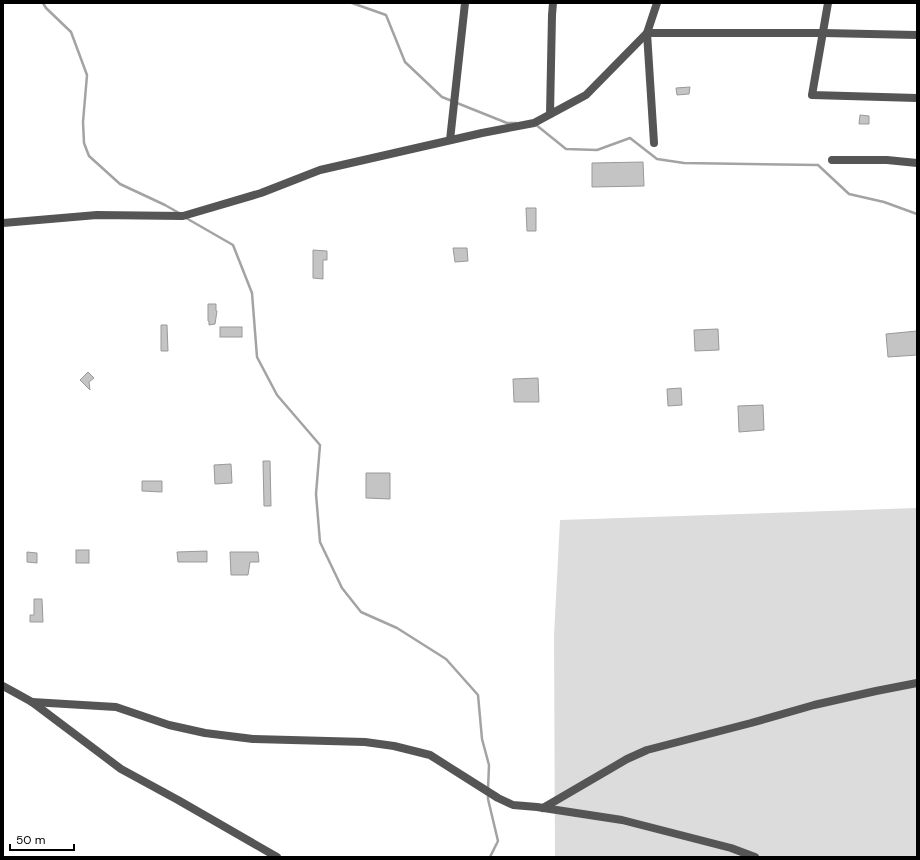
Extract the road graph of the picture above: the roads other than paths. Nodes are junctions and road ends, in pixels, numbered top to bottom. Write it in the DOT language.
graph roads {
  1 [pos="465,3"];
  2 [pos="553,3"];
  3 [pos="657,3"];
  4 [pos="828,3"];
  5 [pos="647,33"];
  6 [pos="823,33"];
  7 [pos="917,36"];
  8 [pos="917,98"];
  9 [pos="550,114"];
  10 [pos="450,140"];
  11 [pos="654,143"];
  12 [pos="832,160"];
  13 [pos="917,163"];
  14 [pos="3,223"];
  15 [pos="917,684"];
  16 [pos="3,686"];
  17 [pos="32,702"];
  18 [pos="543,808"];
  19 [pos="277,857"];
  20 [pos="754,857"];
  1 -- 10 [label="street"];
  2 -- 9 [label="street"];
  3 -- 5 [label="street"];
  4 -- 6 [label="street"];
  5 -- 6 [label="street"];
  5 -- 9 [label="street"];
  5 -- 11 [label="street"];
  6 -- 7 [label="street"];
  6 -- 8 [label="street"];
  9 -- 10 [label="street"];
  10 -- 14 [label="street"];
  12 -- 13 [label="street"];
  15 -- 18 [label="street"];
  16 -- 17 [label="street"];
  17 -- 18 [label="street"];
  17 -- 19 [label="street"];
  18 -- 20 [label="street"];
}
